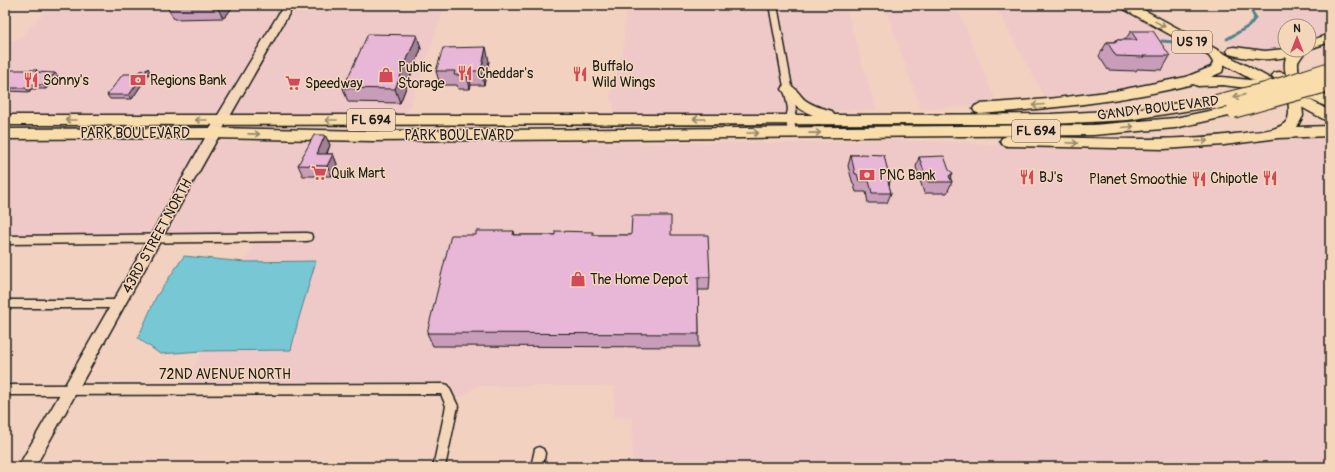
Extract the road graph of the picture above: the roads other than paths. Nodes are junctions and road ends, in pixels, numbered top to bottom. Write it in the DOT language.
graph roads {
  1 [pos="288,5"];
  2 [pos="773,5"];
  3 [pos="1126,5"];
  4 [pos="1148,5"];
  5 [pos="1330,38"];
  6 [pos="1317,42"];
  7 [pos="1234,51"];
  8 [pos="1212,53"];
  9 [pos="1277,56"];
  10 [pos="1292,58"];
  11 [pos="1330,69"];
  12 [pos="1187,82"];
  13 [pos="1330,84"];
  14 [pos="789,89"];
  15 [pos="1294,89"];
  16 [pos="1330,95"];
  17 [pos="1327,109"];
  18 [pos="827,114"];
  19 [pos="663,119"];
  20 [pos="790,119"];
  21 [pos="5,120"];
  22 [pos="221,120"];
  23 [pos="501,120"];
  24 [pos="1330,131"];
  25 [pos="214,133"];
  26 [pos="792,133"];
  27 [pos="837,133"];
  28 [pos="1278,133"];
  29 [pos="5,134"];
  30 [pos="502,135"];
  31 [pos="373,136"];
  32 [pos="307,237"];
  33 [pos="156,239"];
  34 [pos="5,240"];
  35 [pos="5,304"];
  36 [pos="118,304"];
  37 [pos="5,390"];
  38 [pos="70,390"];
  39 [pos="539,453"];
  40 [pos="26,467"];
  41 [pos="439,467"];
  42 [pos="537,467"];
  1 -- 22 [label="street, 43RD STREET NORTH"];
  2 -- 14 [label="street"];
  3 -- 8 [label="highway, US 19, one-way"];
  4 -- 7 [label="highway, US 19"];
  5 -- 6 [label="highway"];
  7 -- 9 [label="highway"];
  7 -- 15 [label="highway, US 19"];
  8 -- 12 [label="main road"];
  8 -- 15 [label="highway, US 19"];
  10 -- 15 [label="highway"];
  11 -- 20 [label="main road, GANDY BOULEVARD / FL 694, one-way, bridge"];
  12 -- 15 [label="main road"];
  12 -- 18 [label="main road, one-way"];
  27 -- 13 [label="main road, GANDY BOULEVARD / FL 694, one-way, bridge"];
  14 -- 18 [label="main road"];
  14 -- 20 [label="street"];
  15 -- 16 [label="highway"];
  15 -- 17 [label="highway, US 19"];
  15 -- 28 [label="main road"];
  18 -- 20 [label="main road"];
  20 -- 19 [label="main road, PARK BOULEVARD / FL 694, one-way"];
  19 -- 23 [label="main road, PARK BOULEVARD / FL 694"];
  19 -- 30 [label="main road"];
  20 -- 26 [label="street"];
  22 -- 21 [label="main road, PARK BOULEVARD / FL 694, one-way"];
  23 -- 22 [label="main road, PARK BOULEVARD / FL 694, one-way"];
  22 -- 25 [label="street, 43RD STREET NORTH"];
  23 -- 31 [label="main road"];
  24 -- 28 [label="main road"];
  25 -- 29 [label="main road, PARK BOULEVARD / FL 694"];
  25 -- 31 [label="main road, PARK BOULEVARD / FL 694, one-way"];
  25 -- 33 [label="street, 43RD STREET NORTH"];
  26 -- 27 [label="main road, GANDY BOULEVARD / FL 694, one-way"];
  30 -- 26 [label="main road, PARK BOULEVARD / FL 694, one-way"];
  27 -- 28 [label="main road, one-way"];
  30 -- 31 [label="main road, PARK BOULEVARD / FL 694"];
  32 -- 33 [label="street"];
  33 -- 34 [label="street"];
  33 -- 36 [label="street, 43RD STREET NORTH"];
  35 -- 36 [label="street"];
  36 -- 38 [label="street, 43RD STREET NORTH"];
  37 -- 38 [label="street, 72ND AVENUE NORTH"];
  38 -- 40 [label="street, 43RD STREET NORTH"];
  38 -- 41 [label="street, 72ND AVENUE NORTH"];
  39 -- 42 [label="street"];
}
